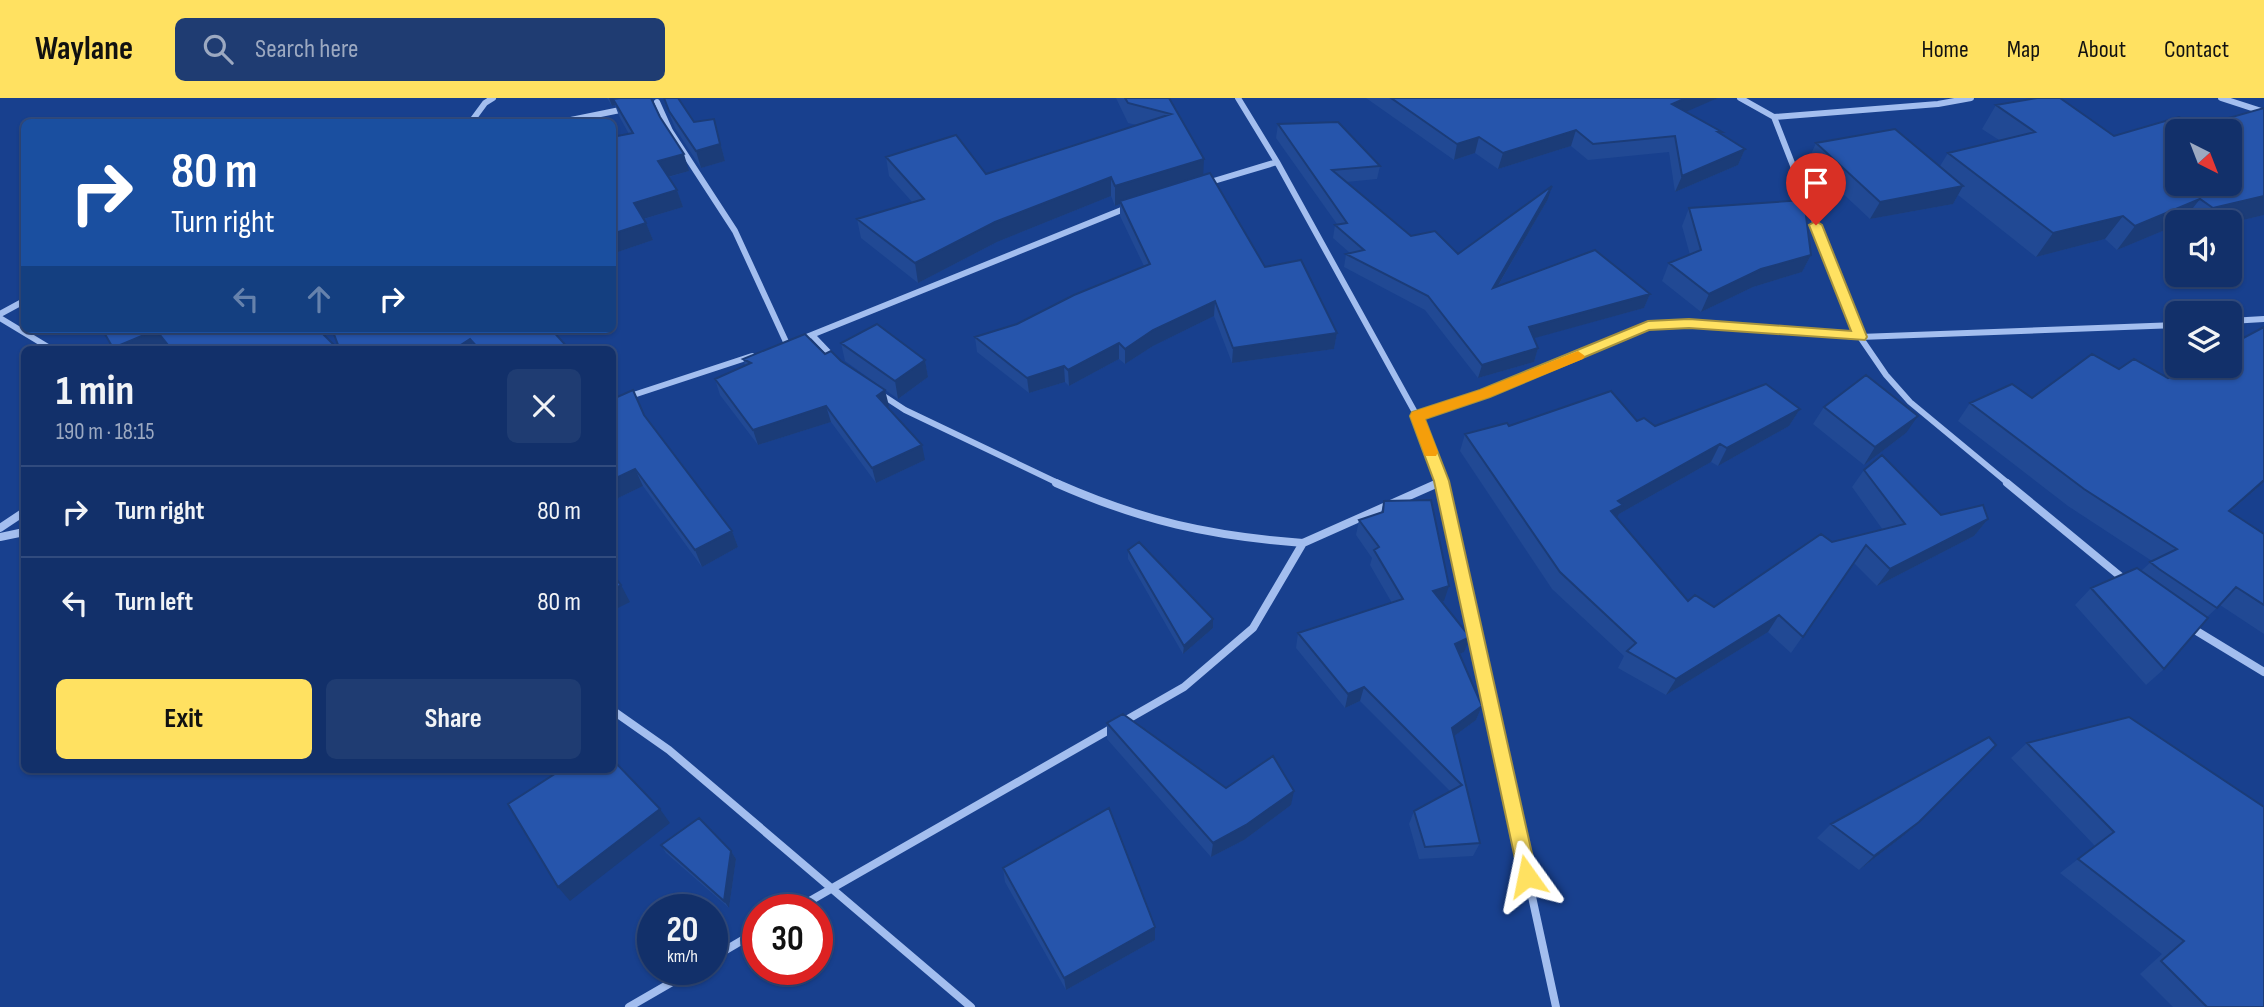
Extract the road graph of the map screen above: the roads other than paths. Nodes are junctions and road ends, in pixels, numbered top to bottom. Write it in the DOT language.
graph roads {
  1 [pos="493,98"];
  2 [pos="1238,98"];
  3 [pos="1740,98"];
  4 [pos="1971,98"];
  5 [pos="2221,98"];
  6 [pos="669,100"];
  7 [pos="657,102"];
  8 [pos="645,105"];
  9 [pos="633,107"];
  10 [pos="2264,112"];
  11 [pos="1774,117"];
  12 [pos="473,119"];
  13 [pos="575,119"];
  14 [pos="1277,162"];
  15 [pos="1198,186"];
  16 [pos="1133,206"];
  17 [pos="21,304"];
  18 [pos="0,316"];
  19 [pos="2264,319"];
  20 [pos="2242,320"];
  21 [pos="2165,325"];
  22 [pos="21,329"];
  23 [pos="26,333"];
  24 [pos="812,335"];
  25 [pos="1860,337"];
  26 [pos="787,344"];
  27 [pos="47,346"];
  28 [pos="774,349"];
  29 [pos="761,353"];
  30 [pos="839,363"];
  31 [pos="871,387"];
  32 [pos="616,401"];
  33 [pos="1417,416"];
  34 [pos="1442,481"];
  35 [pos="21,514"];
  36 [pos="0,528"];
  37 [pos="21,533"];
  38 [pos="0,537"];
  39 [pos="1303,543"];
  40 [pos="2138,591"];
  41 [pos="2181,621"];
  42 [pos="2264,672"];
  43 [pos="616,713"];
  44 [pos="833,887"];
  45 [pos="821,894"];
  46 [pos="667,985"];
  47 [pos="629,1007"];
  48 [pos="971,1007"];
  49 [pos="1556,1007"];
  1 -- 12 [label="street"];
  2 -- 14 [label="street"];
  3 -- 11 [label="street"];
  4 -- 11 [label="street"];
  5 -- 10 [label="street"];
  6 -- 7 [label="street"];
  7 -- 8 [label="street"];
  7 -- 26 [label="street"];
  9 -- 13 [label="street"];
  11 -- 25 [label="street"];
  14 -- 15 [label="street"];
  14 -- 33 [label="street"];
  16 -- 24 [label="street"];
  17 -- 18 [label="street"];
  18 -- 22 [label="street"];
  19 -- 20 [label="street"];
  21 -- 25 [label="street"];
  23 -- 27 [label="street"];
  24 -- 26 [label="street"];
  24 -- 30 [label="street"];
  25 -- 33 [label="street"];
  25 -- 40 [label="street"];
  26 -- 28 [label="street"];
  29 -- 32 [label="street"];
  31 -- 39 [label="street"];
  33 -- 34 [label="street"];
  34 -- 39 [label="street"];
  34 -- 49 [label="street"];
  35 -- 36 [label="street"];
  37 -- 38 [label="street"];
  39 -- 44 [label="street"];
  41 -- 42 [label="street"];
  43 -- 44 [label="street"];
  44 -- 45 [label="street"];
  44 -- 48 [label="street"];
  46 -- 47 [label="street"];
}
